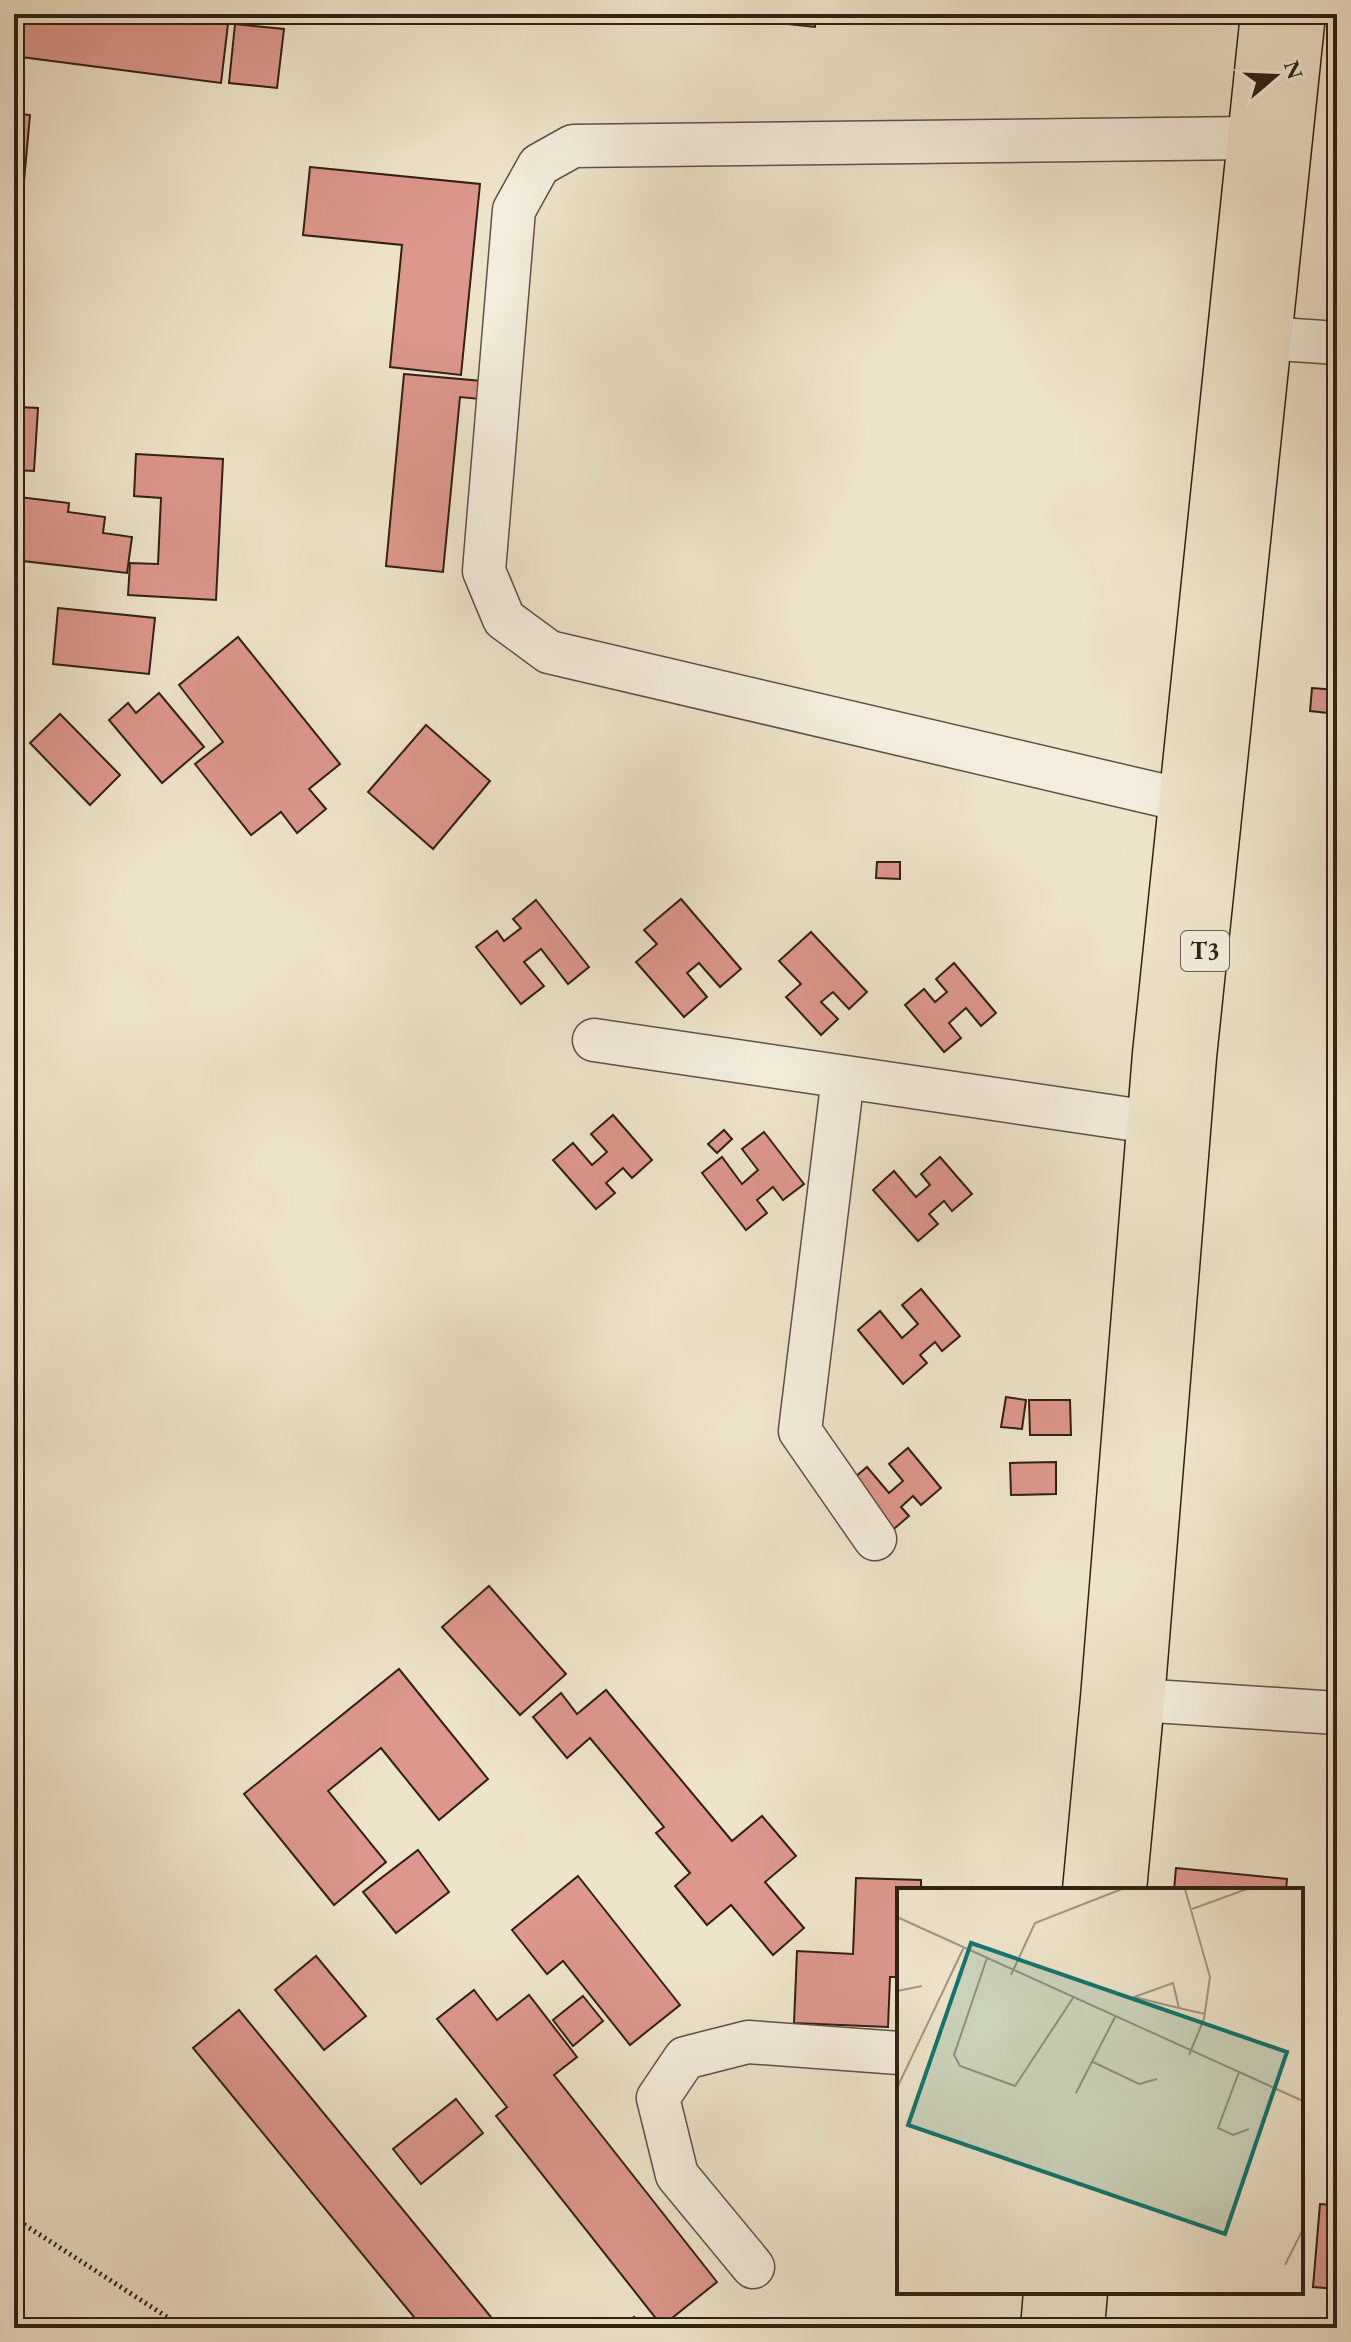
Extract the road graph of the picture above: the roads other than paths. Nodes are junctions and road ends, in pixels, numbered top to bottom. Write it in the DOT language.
graph roads {
  1 [pos="1263,14"];
  2 [pos="1303,14"];
  3 [pos="1270,139"];
  4 [pos="1250,337"];
  5 [pos="1337,343"];
  6 [pos="1201,802"];
  7 [pos="594,1040"];
  8 [pos="843,1077"];
  9 [pos="1169,1123"];
  10 [pos="875,1539"];
  11 [pos="1123,1699"];
  12 [pos="1337,1713"];
  13 [pos="1085,1888"];
  14 [pos="1124,1888"];
  15 [pos="897,2053"];
  16 [pos="753,2267"];
  17 [pos="1046,2294"];
  18 [pos="1085,2294"];
  19 [pos="1043,2328"];
  20 [pos="1082,2328"];
  1 -- 3 [label="highway, T3"];
  2 -- 3 [label="highway, T3"];
  3 -- 4 [label="highway, T3"];
  3 -- 6 [label="street"];
  4 -- 5 [label="street"];
  4 -- 6 [label="highway, T3"];
  6 -- 9 [label="highway, T3"];
  7 -- 8 [label="street"];
  8 -- 9 [label="street"];
  8 -- 10 [label="street"];
  9 -- 11 [label="highway, T3"];
  11 -- 12 [label="street"];
  11 -- 13 [label="highway, T3"];
  11 -- 14 [label="highway, T3"];
  15 -- 16 [label="street"];
  17 -- 19 [label="highway"];
  18 -- 20 [label="highway"];
}
